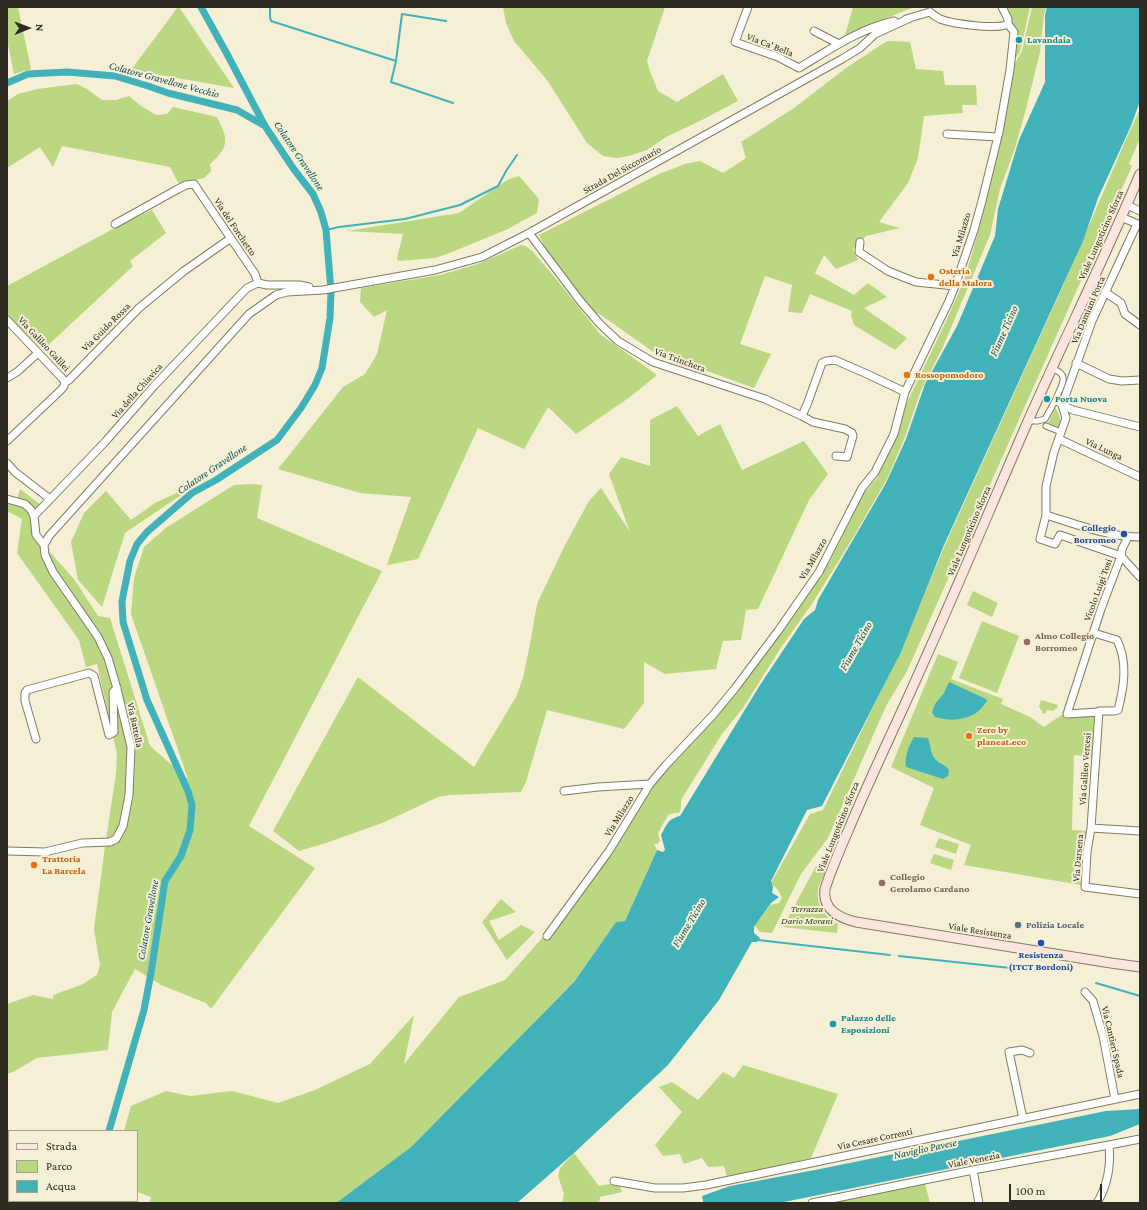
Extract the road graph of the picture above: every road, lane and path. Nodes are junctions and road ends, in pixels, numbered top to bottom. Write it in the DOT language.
graph roads {
  1 [pos="748,7"];
  2 [pos="1002,7"];
  3 [pos="931,9"];
  4 [pos="910,18"];
  5 [pos="1008,24"];
  6 [pos="814,31"];
  7 [pos="839,44"];
  8 [pos="947,134"];
  9 [pos="997,137"];
  10 [pos="1140,174"];
  11 [pos="1127,205"];
  12 [pos="1140,211"];
  13 [pos="1121,217"];
  14 [pos="115,224"];
  15 [pos="1138,225"];
  16 [pos="529,233"];
  17 [pos="230,238"];
  18 [pos="860,242"];
  19 [pos="258,283"];
  20 [pos="955,286"];
  21 [pos="323,290"];
  22 [pos="1105,292"];
  23 [pos="7,320"];
  24 [pos="1140,325"];
  25 [pos="38,353"];
  26 [pos="1076,363"];
  27 [pos="1052,369"];
  28 [pos="7,378"];
  29 [pos="1140,380"];
  30 [pos="65,382"];
  31 [pos="905,392"];
  32 [pos="1055,401"];
  33 [pos="1062,405"];
  34 [pos="802,416"];
  35 [pos="1028,421"];
  36 [pos="1046,426"];
  37 [pos="1140,426"];
  38 [pos="1060,435"];
  39 [pos="7,441"];
  40 [pos="836,456"];
  41 [pos="7,463"];
  42 [pos="1140,477"];
  43 [pos="7,499"];
  44 [pos="50,499"];
  45 [pos="1046,515"];
  46 [pos="34,516"];
  47 [pos="1128,537"];
  48 [pos="1140,537"];
  49 [pos="44,545"];
  50 [pos="1121,556"];
  51 [pos="1140,577"];
  52 [pos="1094,633"];
  53 [pos="117,688"];
  54 [pos="1099,712"];
  55 [pos="36,739"];
  56 [pos="650,784"];
  57 [pos="564,791"];
  58 [pos="1091,828"];
  59 [pos="1140,831"];
  60 [pos="7,851"];
  61 [pos="1140,894"];
  62 [pos="826,899"];
  63 [pos="547,936"];
  64 [pos="1140,967"];
  65 [pos="1085,992"];
  66 [pos="1030,1053"];
  67 [pos="1140,1094"];
  68 [pos="1116,1099"];
  69 [pos="1023,1119"];
  70 [pos="1140,1139"];
  71 [pos="1109,1146"];
  72 [pos="973,1170"];
  73 [pos="614,1181"];
  74 [pos="812,1203"];
  75 [pos="979,1203"];
  76 [pos="1097,1203"];
  1 -- 7 [label="street, Via Ca' Bella"];
  2 -- 5 [label="street, Via Milazzo"];
  3 -- 4 [label="street, Via Ca' Bella"];
  3 -- 5 [label="street"];
  4 -- 7 [label="street, Via Ca' Bella"];
  4 -- 16 [label="street, Strada Del Siccomario"];
  5 -- 9 [label="street, Via Milazzo"];
  6 -- 7 [label="street"];
  8 -- 9 [label="street"];
  9 -- 20 [label="street, Via Milazzo"];
  10 -- 11 [label="main road, Viale Lungoticino Sforza"];
  11 -- 12 [label="street"];
  11 -- 13 [label="main road, Viale Lungoticino Sforza"];
  13 -- 15 [label="street"];
  13 -- 27 [label="main road, Viale Lungoticino Sforza"];
  14 -- 17 [label="street, Via del Forchetto"];
  15 -- 22 [label="street, Via Damiani Porta"];
  16 -- 21 [label="street, Strada Del Siccomario"];
  16 -- 34 [label="street, Via Trinchera"];
  17 -- 19 [label="street, Via del Forchetto"];
  17 -- 30 [label="street, Via Guido Rossa"];
  18 -- 20 [label="street"];
  19 -- 21 [label="street"];
  19 -- 44 [label="street, Via della Chiavica"];
  20 -- 31 [label="street, Via Milazzo"];
  21 -- 49 [label="street"];
  22 -- 24 [label="street"];
  22 -- 26 [label="street, Via Damiani Porta"];
  23 -- 25 [label="street, Via Galileo Galilei"];
  25 -- 28 [label="street"];
  25 -- 30 [label="street, Via Galileo Galilei"];
  26 -- 29 [label="street"];
  26 -- 33 [label="street, Via Damiani Porta"];
  27 -- 32 [label="street"];
  27 -- 35 [label="main road, Viale Lungoticino Sforza"];
  30 -- 39 [label="street, Via Guido Rossa"];
  31 -- 34 [label="street"];
  31 -- 56 [label="street, Via Milazzo"];
  32 -- 33 [label="street"];
  32 -- 35 [label="street"];
  33 -- 37 [label="street"];
  33 -- 38 [label="street"];
  34 -- 40 [label="street, Via Trinchera"];
  35 -- 62 [label="main road, Viale Lungoticino Sforza"];
  36 -- 38 [label="street"];
  38 -- 42 [label="street, Via Lunga"];
  38 -- 45 [label="street"];
  41 -- 44 [label="street"];
  43 -- 46 [label="street"];
  44 -- 46 [label="street, Via della Chiavica"];
  45 -- 47 [label="street"];
  45 -- 50 [label="street"];
  46 -- 49 [label="street, Via Battella"];
  47 -- 48 [label="street"];
  47 -- 50 [label="street, Vicolo Luigi Tosi"];
  49 -- 53 [label="street, Via Battella"];
  50 -- 51 [label="street"];
  50 -- 52 [label="street, Vicolo Luigi Tosi"];
  52 -- 54 [label="street"];
  52 -- 54 [label="street, Vicolo Luigi Tosi"];
  53 -- 55 [label="street"];
  53 -- 60 [label="street, Via Battella"];
  54 -- 58 [label="street, Via Galileo Vercesi"];
  56 -- 57 [label="street"];
  56 -- 63 [label="street, Via Milazzo"];
  58 -- 59 [label="street"];
  58 -- 61 [label="street, Via Darsena"];
  62 -- 64 [label="main road, Viale Resistenza"];
  65 -- 68 [label="street, Via Cantieri Spada"];
  66 -- 69 [label="street"];
  67 -- 68 [label="street, Via Cesare Correnti"];
  68 -- 69 [label="street, Via Cesare Correnti"];
  69 -- 73 [label="street, Via Cesare Correnti"];
  70 -- 71 [label="street, Viale Venezia"];
  71 -- 72 [label="street, Viale Venezia"];
  71 -- 76 [label="street"];
  72 -- 74 [label="street, Viale Venezia"];
  72 -- 75 [label="street"];
}
